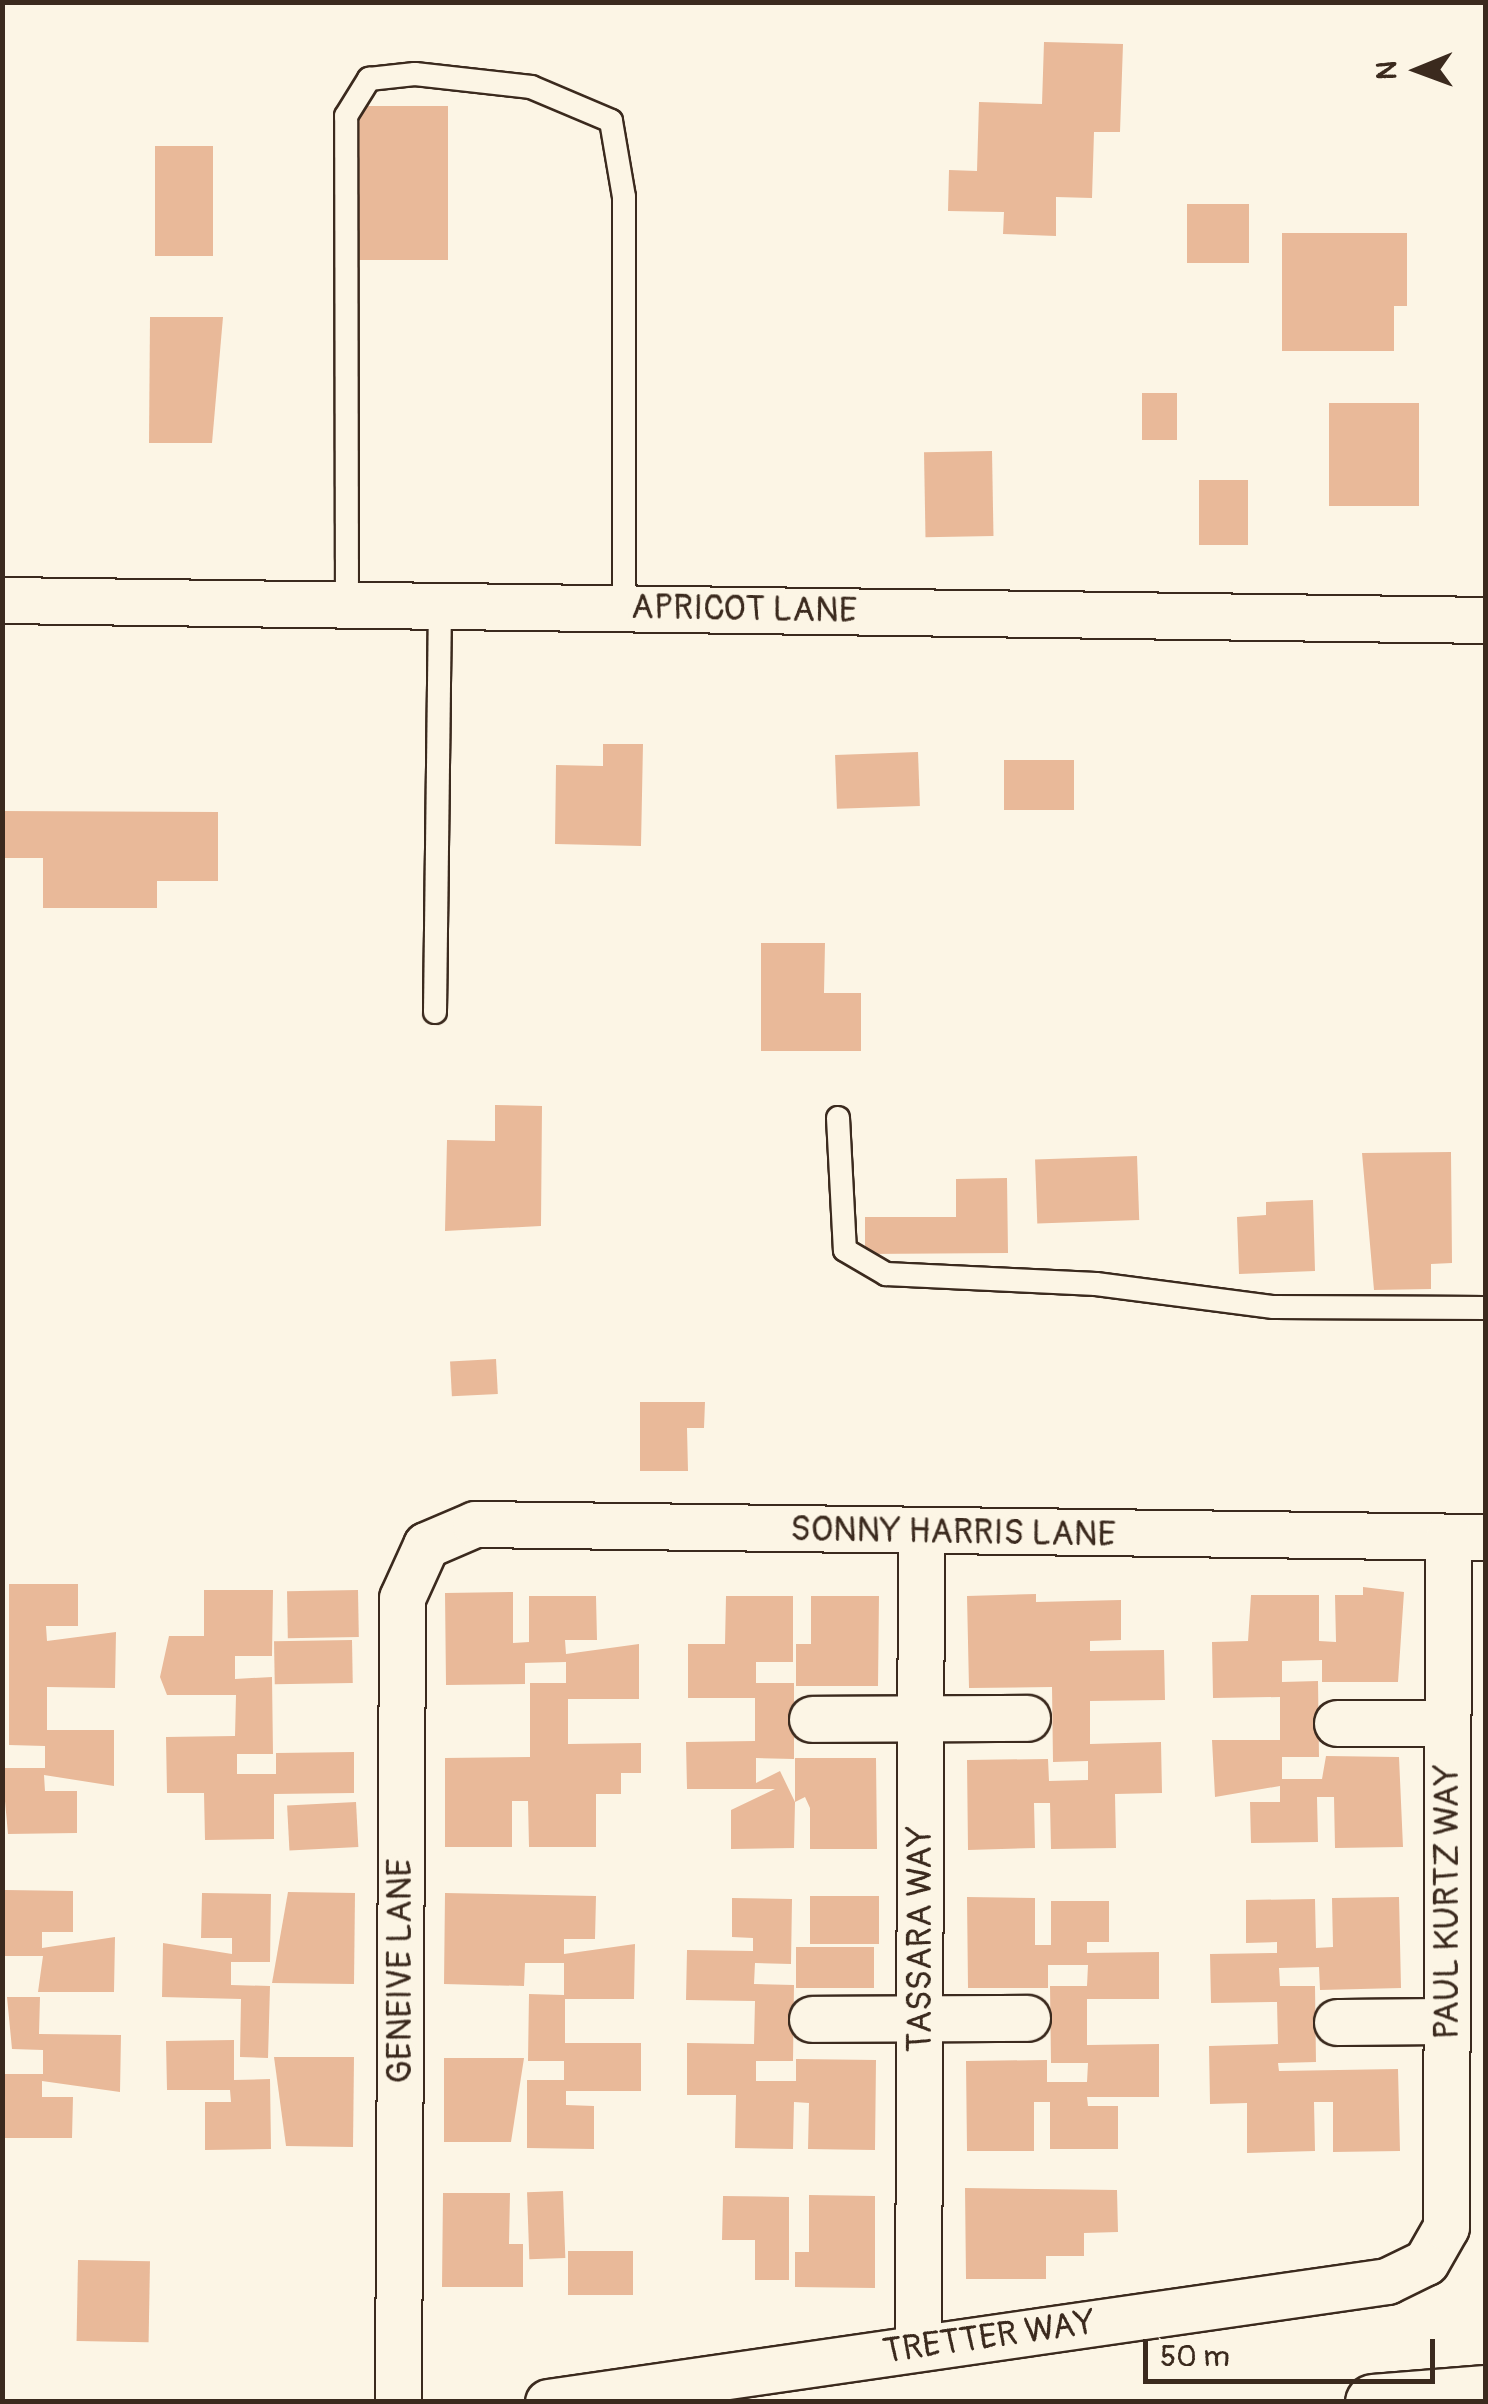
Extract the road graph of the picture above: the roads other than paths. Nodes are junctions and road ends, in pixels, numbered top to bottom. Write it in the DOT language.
graph roads {
  1 [pos="2,600"];
  2 [pos="346,602"];
  3 [pos="440,604"];
  4 [pos="624,607"];
  5 [pos="1486,620"];
  6 [pos="435,1012"];
  7 [pos="838,1118"];
  8 [pos="1486,1308"];
  9 [pos="921,1532"];
  10 [pos="1467,1537"];
  11 [pos="426,1546"];
  12 [pos="920,1718"];
  13 [pos="1028,1718"];
  14 [pos="812,1719"];
  15 [pos="1337,1723"];
  16 [pos="1447,1723"];
  17 [pos="1027,2018"];
  18 [pos="812,2019"];
  19 [pos="920,2019"];
  20 [pos="1337,2022"];
  21 [pos="1446,2022"];
  22 [pos="1426,2262"];
  23 [pos="918,2347"];
  24 [pos="1486,2394"];
  25 [pos="398,2402"];
  26 [pos="548,2402"];
  27 [pos="1372,2402"];
  1 -- 2 [label="street, APRICOT LANE"];
  2 -- 3 [label="street, APRICOT LANE"];
  2 -- 4 [label="lane"];
  3 -- 4 [label="street, APRICOT LANE"];
  3 -- 6 [label="lane"];
  4 -- 5 [label="street, APRICOT LANE"];
  7 -- 8 [label="lane"];
  9 -- 10 [label="street, SONNY HARRIS LANE"];
  9 -- 11 [label="street, SONNY HARRIS LANE"];
  9 -- 12 [label="street, TASSARA WAY"];
  10 -- 16 [label="street, PAUL KURTZ WAY"];
  11 -- 25 [label="street, GENEIVE LANE"];
  12 -- 13 [label="street"];
  12 -- 14 [label="street"];
  12 -- 19 [label="street, TASSARA WAY"];
  15 -- 16 [label="street"];
  16 -- 21 [label="street, PAUL KURTZ WAY"];
  17 -- 19 [label="street"];
  18 -- 19 [label="street"];
  19 -- 23 [label="street, TASSARA WAY"];
  20 -- 21 [label="street"];
  21 -- 22 [label="street, PAUL KURTZ WAY"];
  22 -- 23 [label="street, TRETTER WAY"];
  23 -- 26 [label="street, TRETTER WAY"];
  24 -- 27 [label="street"];
}
